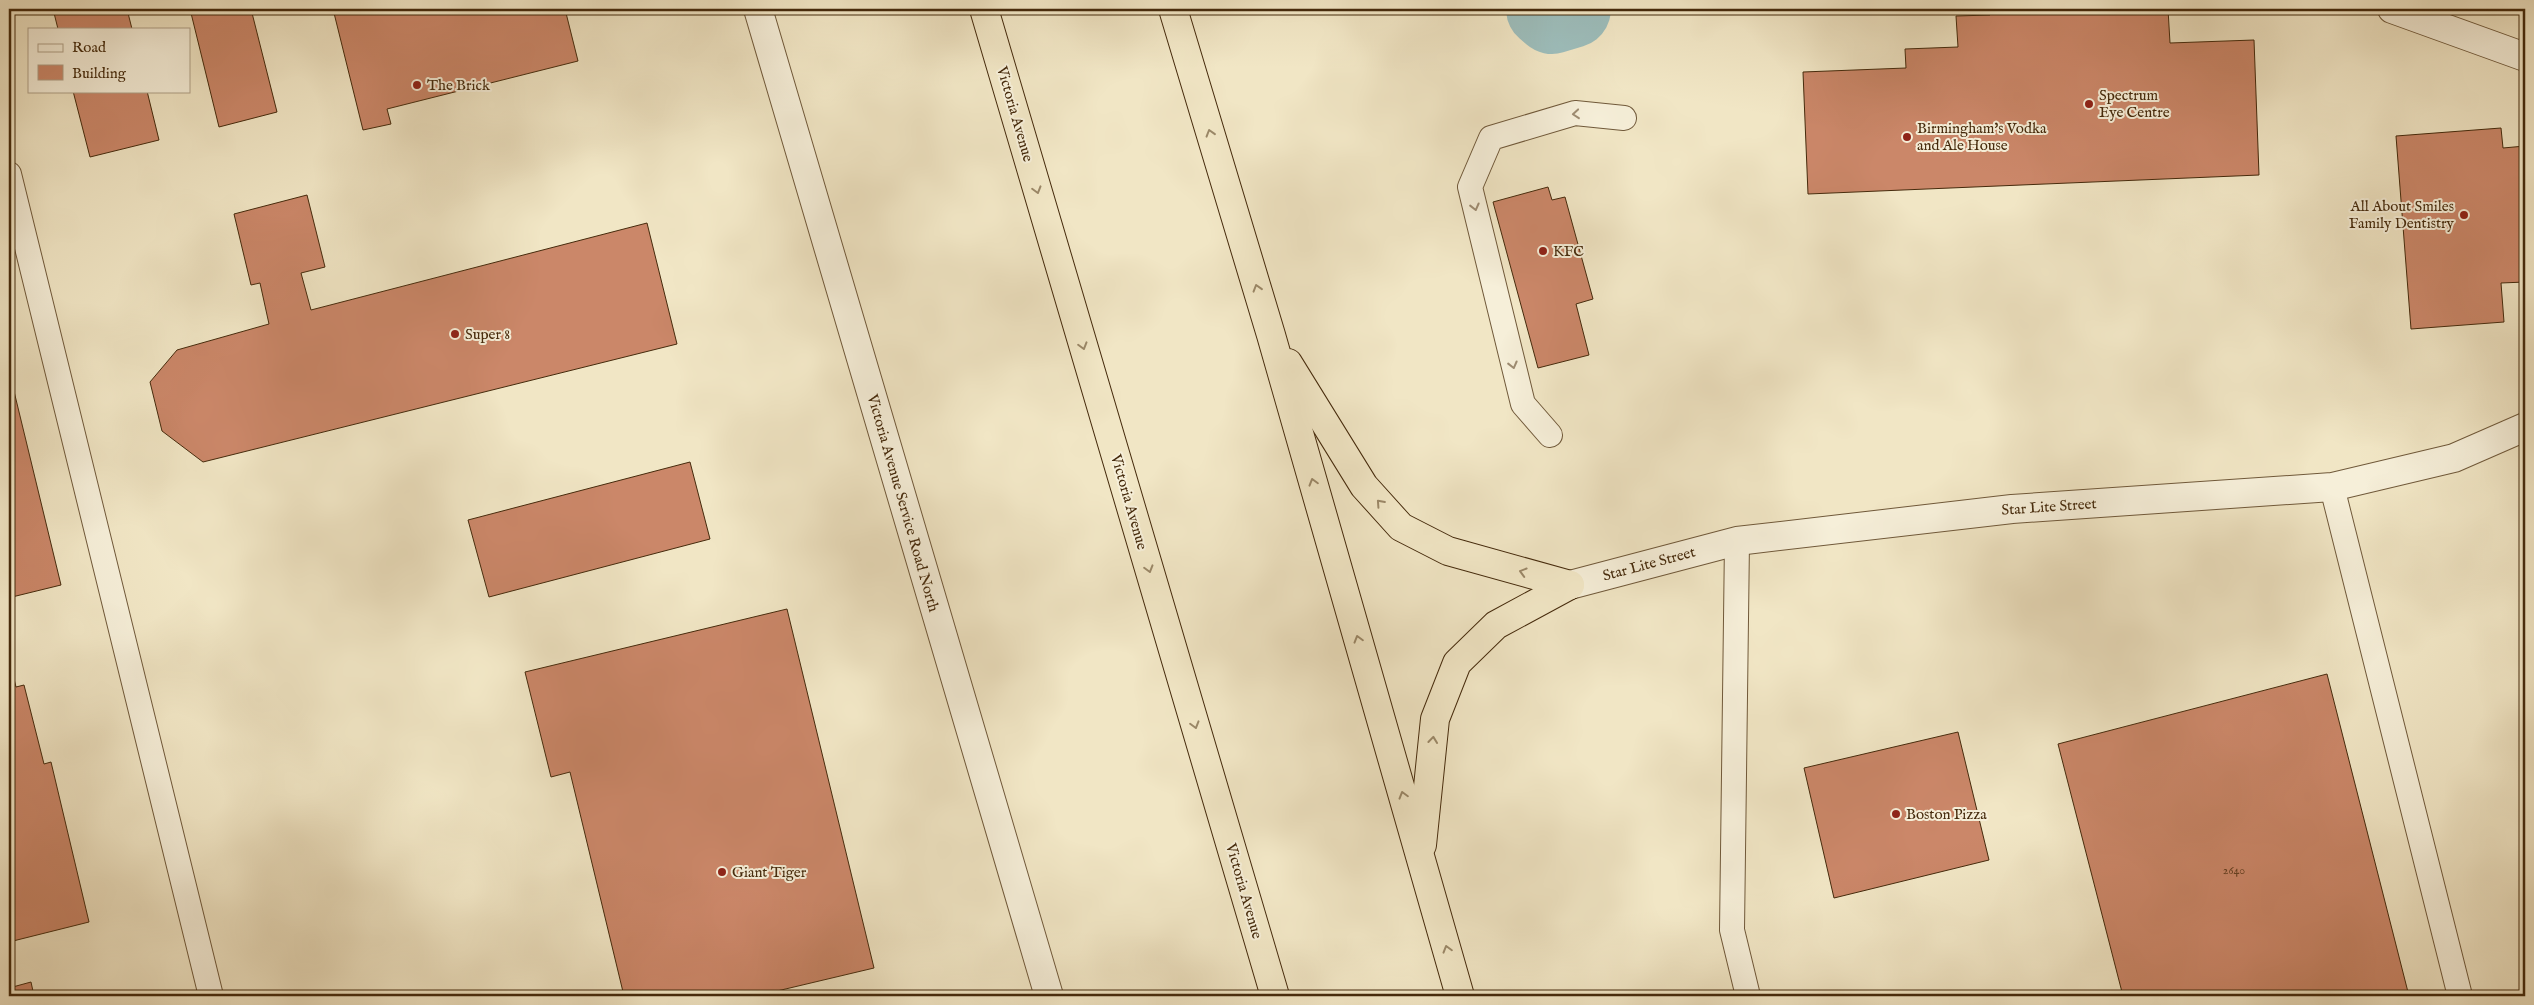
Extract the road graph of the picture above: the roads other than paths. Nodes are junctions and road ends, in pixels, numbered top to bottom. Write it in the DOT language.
graph roads {
  1 [pos="758,9"];
  2 [pos="984,9"];
  3 [pos="1173,9"];
  4 [pos="2392,9"];
  5 [pos="2525,57"];
  6 [pos="1624,118"];
  7 [pos="9,174"];
  8 [pos="1271,335"];
  9 [pos="2525,427"];
  10 [pos="1550,435"];
  11 [pos="2332,487"];
  12 [pos="1737,541"];
  13 [pos="1570,585"];
  14 [pos="1421,858"];
  15 [pos="211,996"];
  16 [pos="1049,996"];
  17 [pos="1275,996"];
  18 [pos="1460,996"];
  19 [pos="1748,996"];
  20 [pos="2460,996"];
  1 -- 16 [label="street, Victoria Avenue Service Road North"];
  2 -- 17 [label="highway, Victoria Avenue, one-way"];
  8 -- 3 [label="highway, one-way"];
  4 -- 5 [label="street"];
  6 -- 10 [label="lane, one-way"];
  7 -- 15 [label="lane"];
  13 -- 8 [label="highway, one-way"];
  14 -- 8 [label="highway, one-way"];
  9 -- 11 [label="street, Star Lite Street"];
  11 -- 12 [label="street, Star Lite Street"];
  11 -- 20 [label="lane"];
  12 -- 13 [label="street, Star Lite Street"];
  12 -- 19 [label="lane"];
  14 -- 13 [label="highway, one-way"];
  18 -- 14 [label="highway, one-way"];
}
